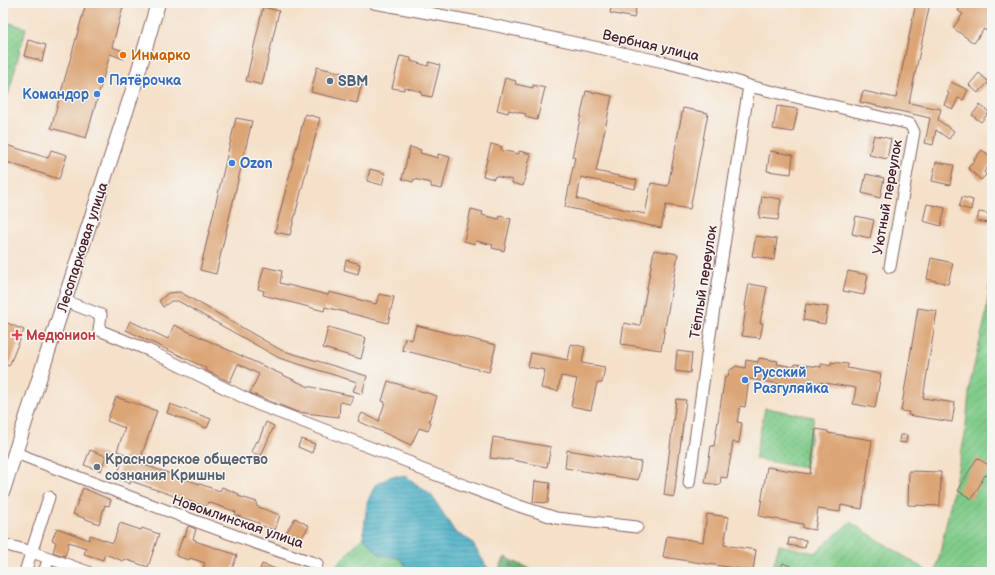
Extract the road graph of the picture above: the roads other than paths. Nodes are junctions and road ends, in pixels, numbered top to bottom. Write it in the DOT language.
graph roads {
  1 [pos="158,3"];
  2 [pos="374,3"];
  3 [pos="749,86"];
  4 [pos="914,132"];
  5 [pos="890,267"];
  6 [pos="65,301"];
  7 [pos="16,453"];
  8 [pos="689,483"];
  9 [pos="3,490"];
  10 [pos="49,497"];
  11 [pos="637,527"];
  12 [pos="3,544"];
  13 [pos="32,552"];
  14 [pos="48,558"];
  15 [pos="317,564"];
  16 [pos="25,572"];
  17 [pos="44,572"];
  18 [pos="88,572"];
  1 -- 6 [label="main road, Лесопарковая улица"];
  2 -- 3 [label="street, Вербная улица"];
  3 -- 4 [label="street, Вербная улица"];
  3 -- 8 [label="street, Тёплый переулок"];
  4 -- 5 [label="street, Уютный переулок"];
  6 -- 7 [label="main road, Лесопарковая улица"];
  6 -- 11 [label="street"];
  7 -- 9 [label="main road, Лесопарковая улица"];
  7 -- 15 [label="street, Новомлинская улица"];
  10 -- 13 [label="street"];
  12 -- 13 [label="street"];
  13 -- 14 [label="street"];
  13 -- 16 [label="street"];
  14 -- 17 [label="street"];
  14 -- 18 [label="street"];
}
